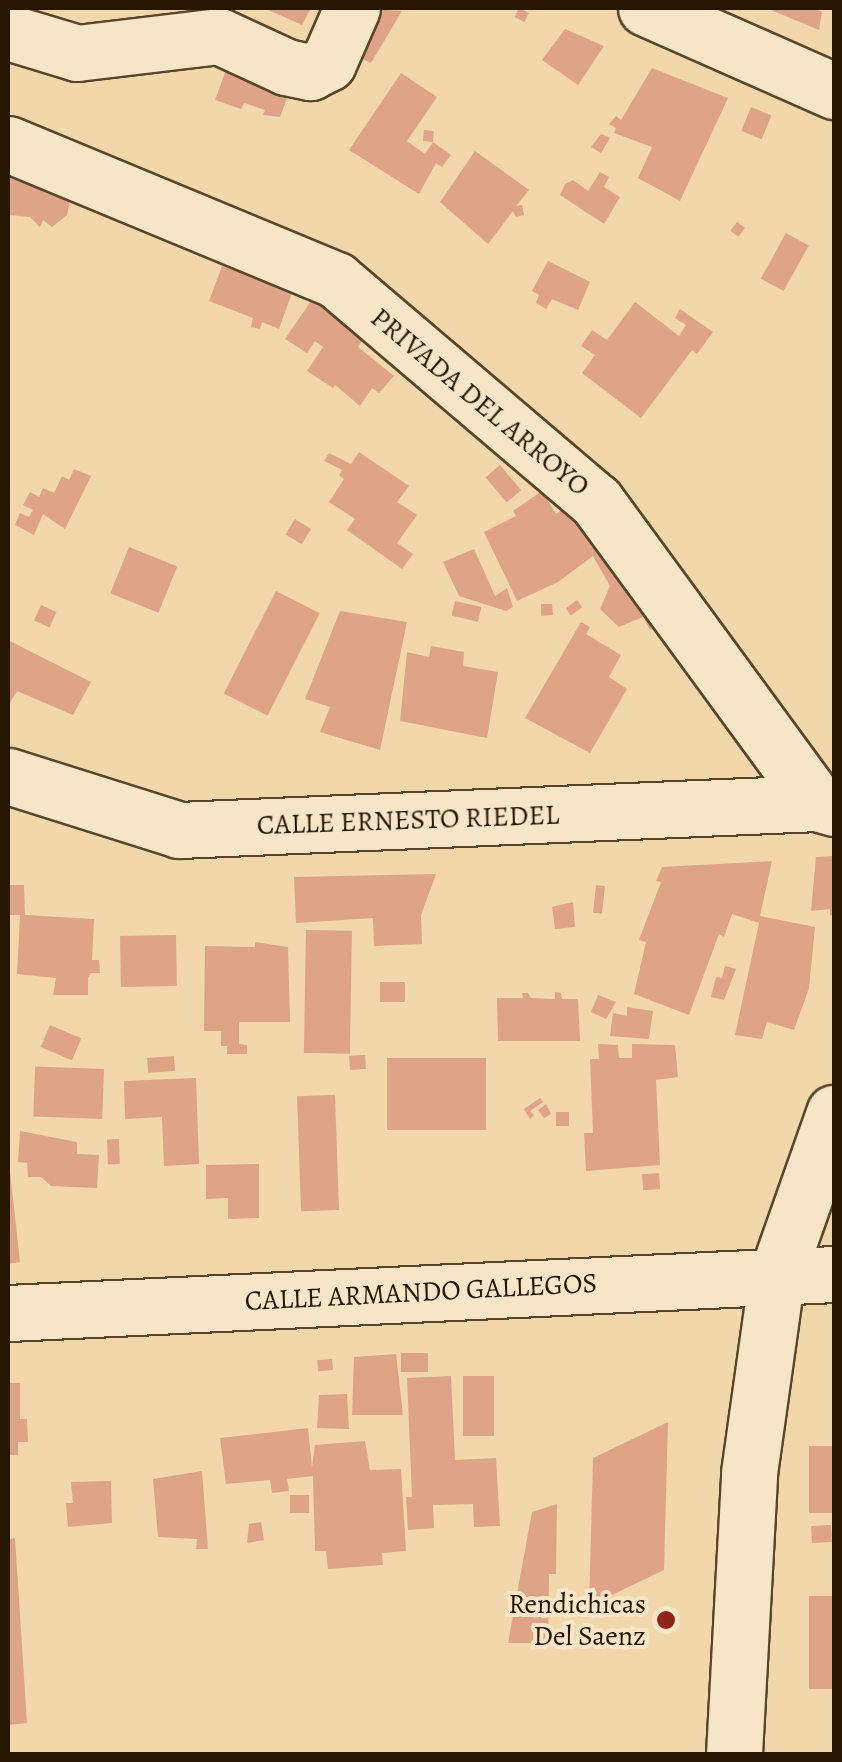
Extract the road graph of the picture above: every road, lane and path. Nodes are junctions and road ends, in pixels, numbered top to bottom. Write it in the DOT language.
graph roads {
  1 [pos="352,8"];
  2 [pos="646,8"];
  3 [pos="8,32"];
  4 [pos="834,91"];
  5 [pos="8,144"];
  6 [pos="21,786"];
  7 [pos="826,805"];
  8 [pos="834,1113"];
  9 [pos="834,1274"];
  10 [pos="778,1275"];
  11 [pos="8,1313"];
  12 [pos="734,1754"];
  1 -- 3 [label="street"];
  2 -- 4 [label="street"];
  5 -- 7 [label="street, PRIVADA DEL ARROYO"];
  6 -- 7 [label="street, CALLE ERNESTO RIEDEL"];
  8 -- 10 [label="street"];
  9 -- 10 [label="street, CALLE ARMANDO GALLEGOS"];
  10 -- 11 [label="street, CALLE ARMANDO GALLEGOS"];
  10 -- 12 [label="street"];
}
